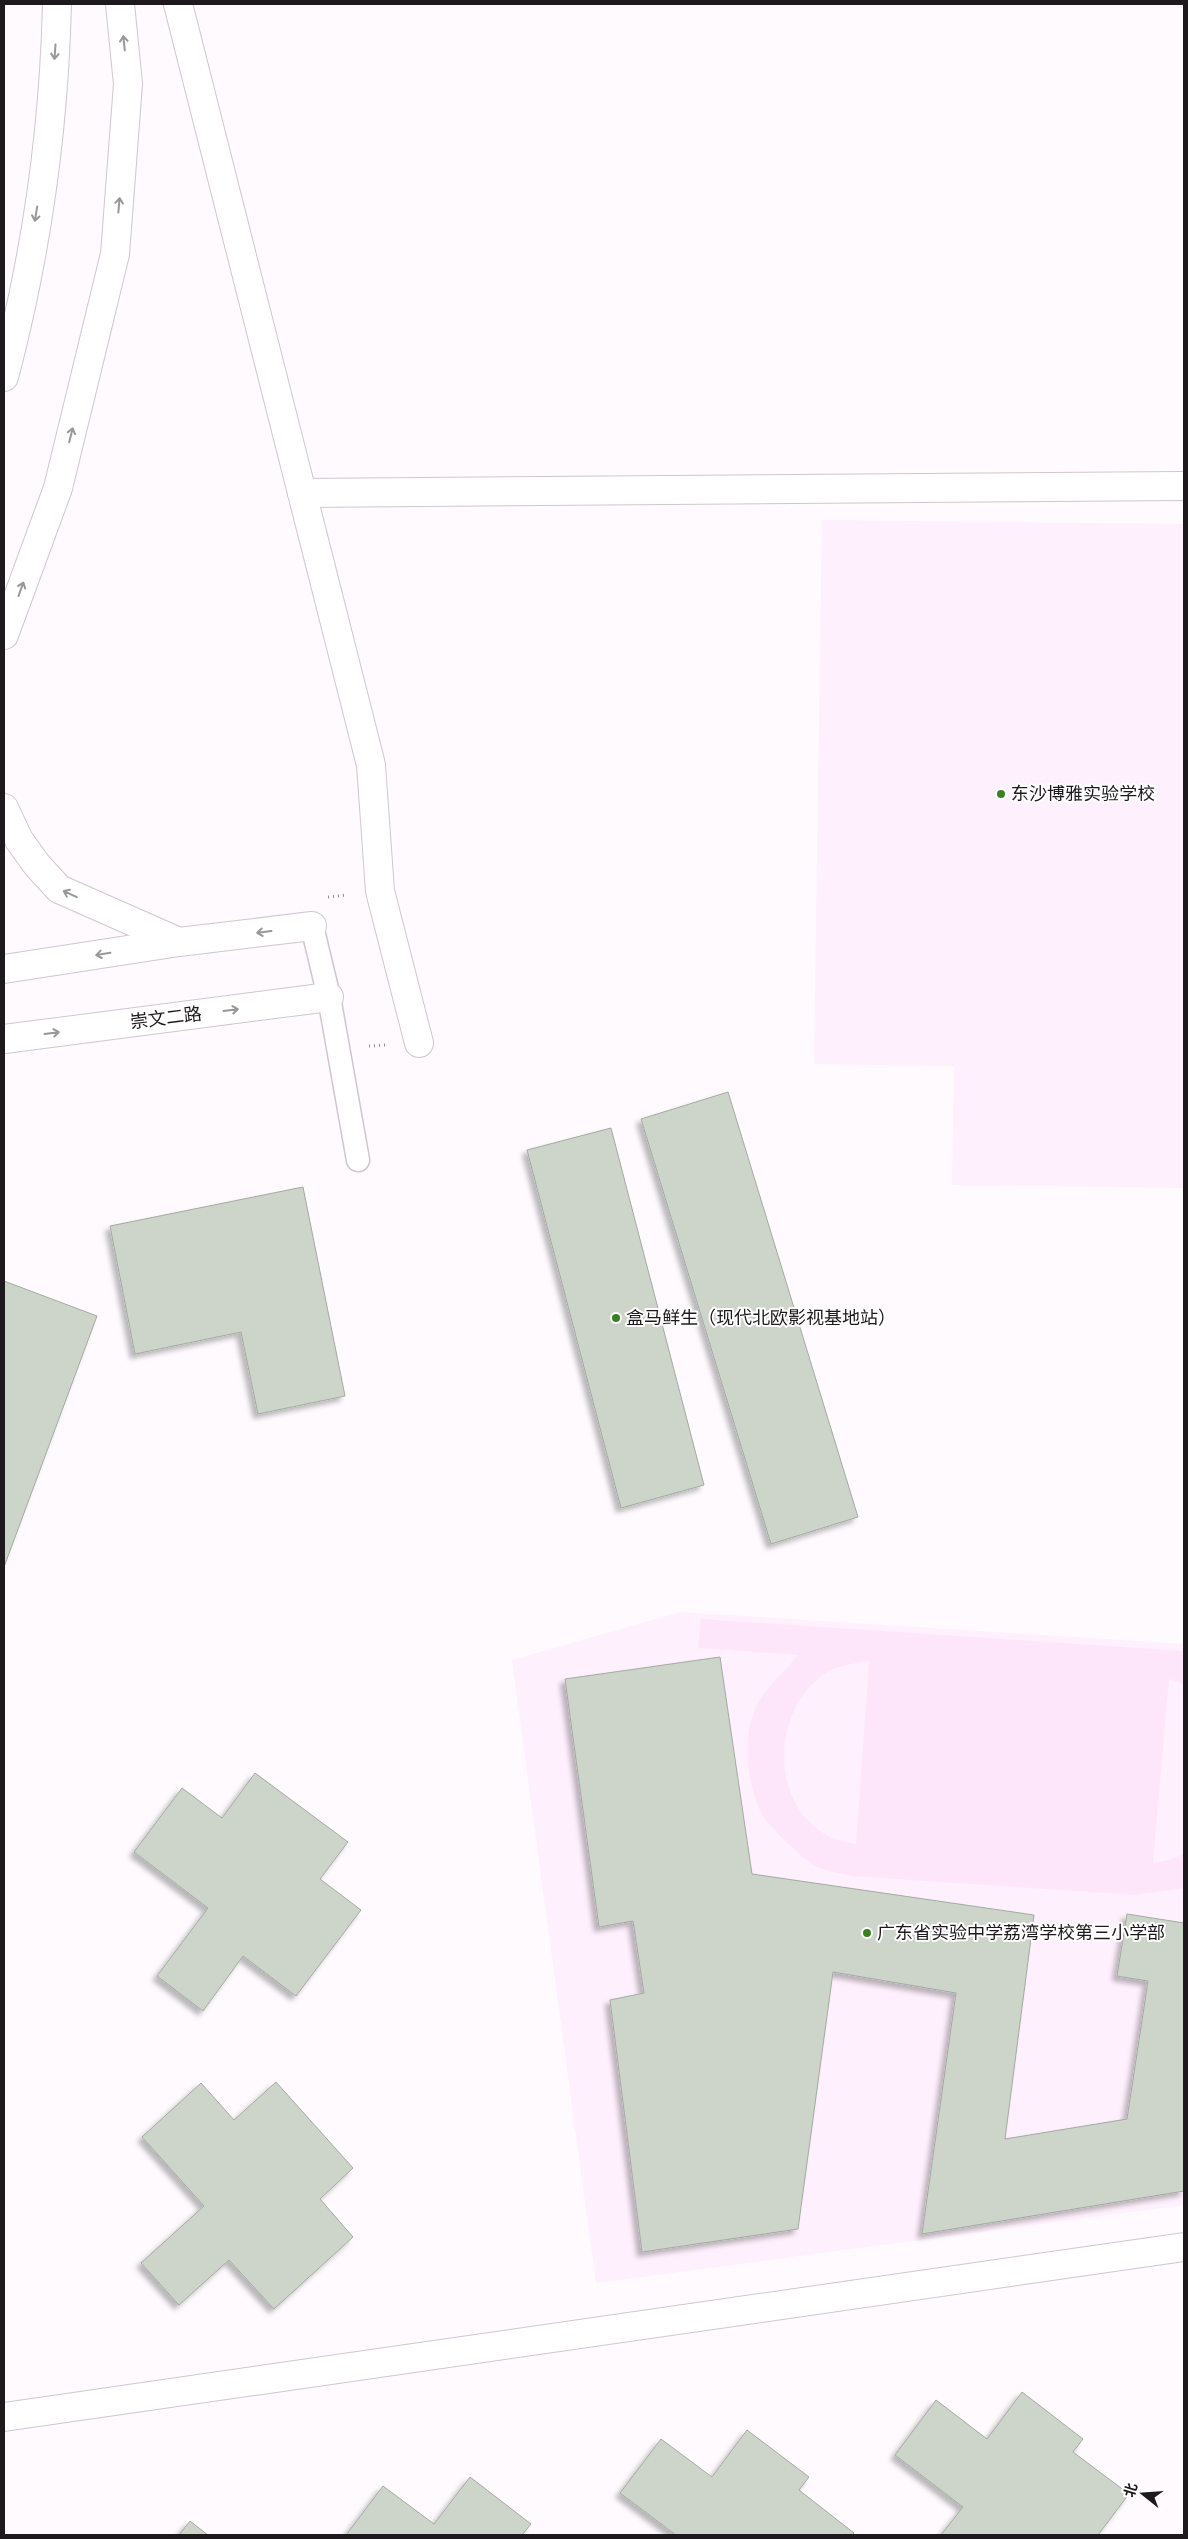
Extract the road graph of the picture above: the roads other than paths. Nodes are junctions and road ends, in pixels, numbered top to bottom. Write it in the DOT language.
graph roads {
  1 [pos="57,4"];
  2 [pos="120,4"];
  3 [pos="178,4"];
  4 [pos="4,377"];
  5 [pos="1184,486"];
  6 [pos="302,493"];
  7 [pos="4,635"];
  8 [pos="4,808"];
  9 [pos="312,926"];
  10 [pos="179,942"];
  11 [pos="4,969"];
  12 [pos="329,997"];
  13 [pos="4,1039"];
  14 [pos="419,1043"];
  15 [pos="358,1160"];
  16 [pos="1184,2247"];
  17 [pos="4,2417"];
  1 -- 4 [label="street, one-way"];
  7 -- 2 [label="street, one-way"];
  3 -- 6 [label="street"];
  5 -- 6 [label="street"];
  6 -- 14 [label="street"];
  10 -- 8 [label="street, one-way"];
  9 -- 10 [label="street, one-way"];
  9 -- 12 [label="lane"];
  10 -- 11 [label="street, one-way"];
  13 -- 12 [label="street, 崇文二路, one-way"];
  12 -- 15 [label="lane"];
  16 -- 17 [label="street"];
}
